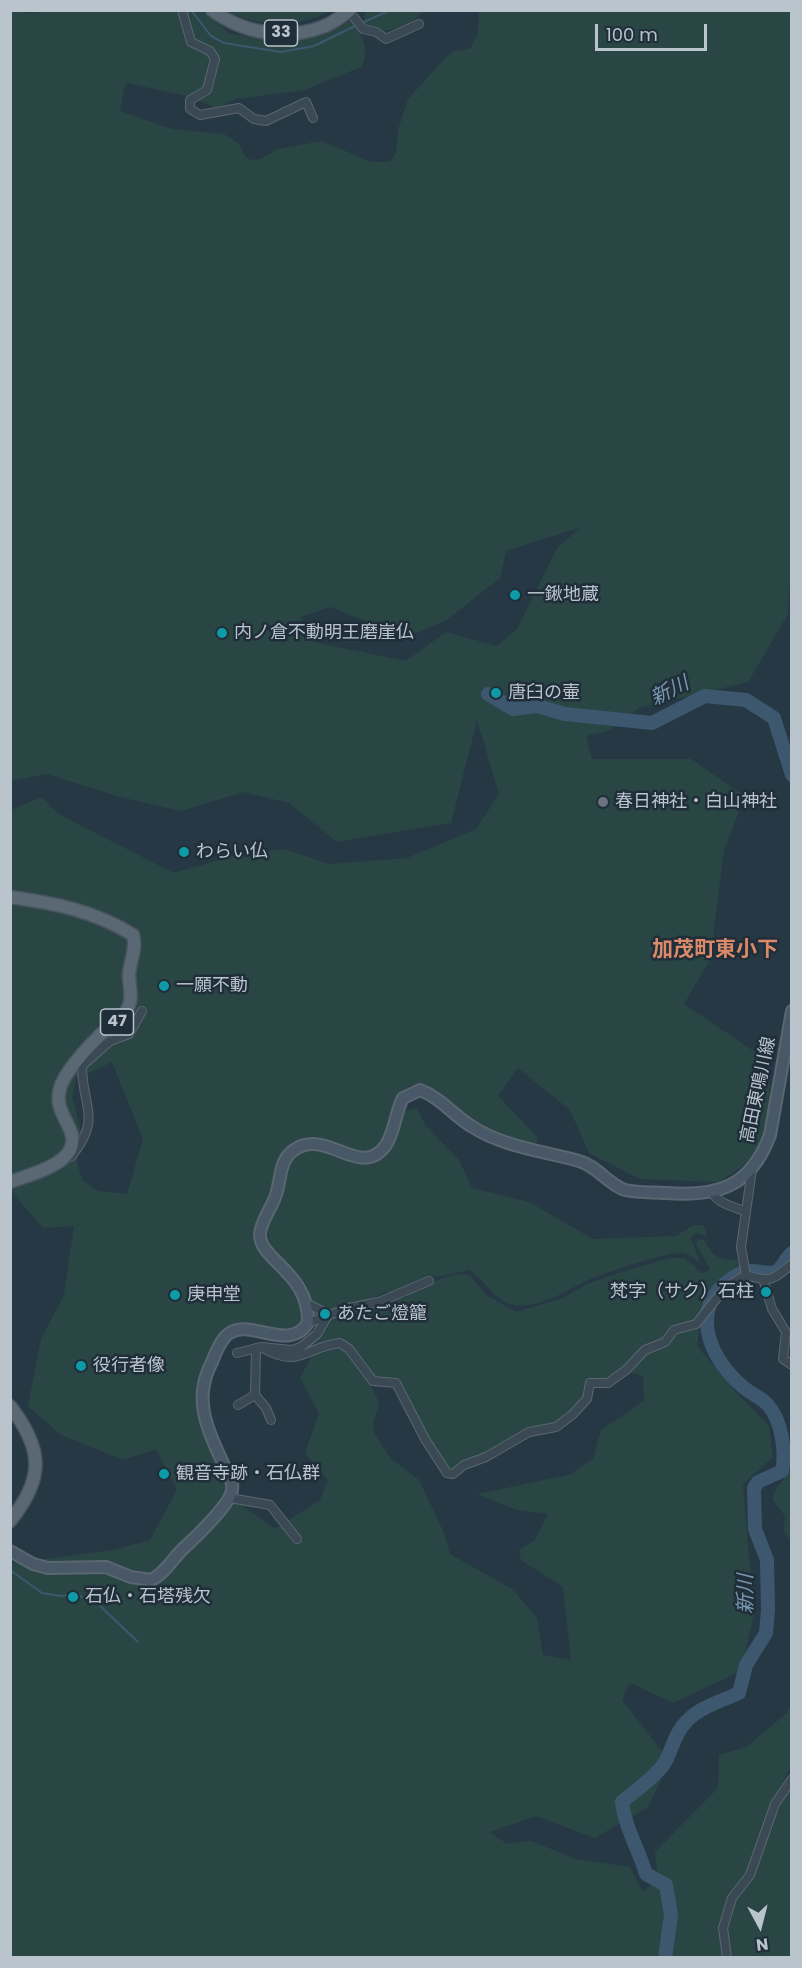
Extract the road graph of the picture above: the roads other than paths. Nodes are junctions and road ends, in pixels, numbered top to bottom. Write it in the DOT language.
graph roads {
  1 [pos="182,10"];
  2 [pos="212,11"];
  3 [pos="352,14"];
  4 [pos="419,24"];
  5 [pos="313,118"];
  6 [pos="10,897"];
  7 [pos="142,1011"];
  8 [pos="792,1011"];
  9 [pos="62,1160"];
  10 [pos="752,1169"];
  11 [pos="10,1182"];
  12 [pos="712,1192"];
  13 [pos="745,1211"];
  14 [pos="792,1264"];
  15 [pos="746,1275"];
  16 [pos="429,1281"];
  17 [pos="764,1282"];
  18 [pos="306,1303"];
  19 [pos="327,1317"];
  20 [pos="308,1323"];
  21 [pos="259,1348"];
  22 [pos="237,1353"];
  23 [pos="792,1365"];
  24 [pos="255,1395"];
  25 [pos="238,1405"];
  26 [pos="10,1406"];
  27 [pos="270,1420"];
  28 [pos="230,1498"];
  29 [pos="10,1521"];
  30 [pos="297,1539"];
  31 [pos="10,1551"];
  32 [pos="792,1779"];
  33 [pos="727,1958"];
  1 -- 5 [label="street"];
  2 -- 3 [label="main road, 33"];
  3 -- 4 [label="street"];
  6 -- 9 [label="main road, 47"];
  7 -- 9 [label="street"];
  8 -- 10 [label="main road, 高田東鳴川線"];
  9 -- 11 [label="main road"];
  10 -- 12 [label="main road, 高田東鳴川線"];
  10 -- 13 [label="street"];
  12 -- 13 [label="street"];
  12 -- 18 [label="main road, 高田東鳴川線"];
  13 -- 15 [label="street"];
  14 -- 17 [label="street"];
  15 -- 17 [label="street"];
  15 -- 21 [label="street"];
  16 -- 19 [label="street"];
  17 -- 23 [label="street"];
  18 -- 19 [label="street"];
  18 -- 20 [label="main road, 高田東鳴川線"];
  19 -- 20 [label="street"];
  19 -- 21 [label="street"];
  20 -- 28 [label="main road"];
  21 -- 22 [label="street"];
  21 -- 24 [label="street"];
  24 -- 25 [label="street"];
  24 -- 27 [label="street"];
  26 -- 29 [label="main road"];
  28 -- 30 [label="street"];
  28 -- 31 [label="main road"];
  32 -- 33 [label="street"];
}
